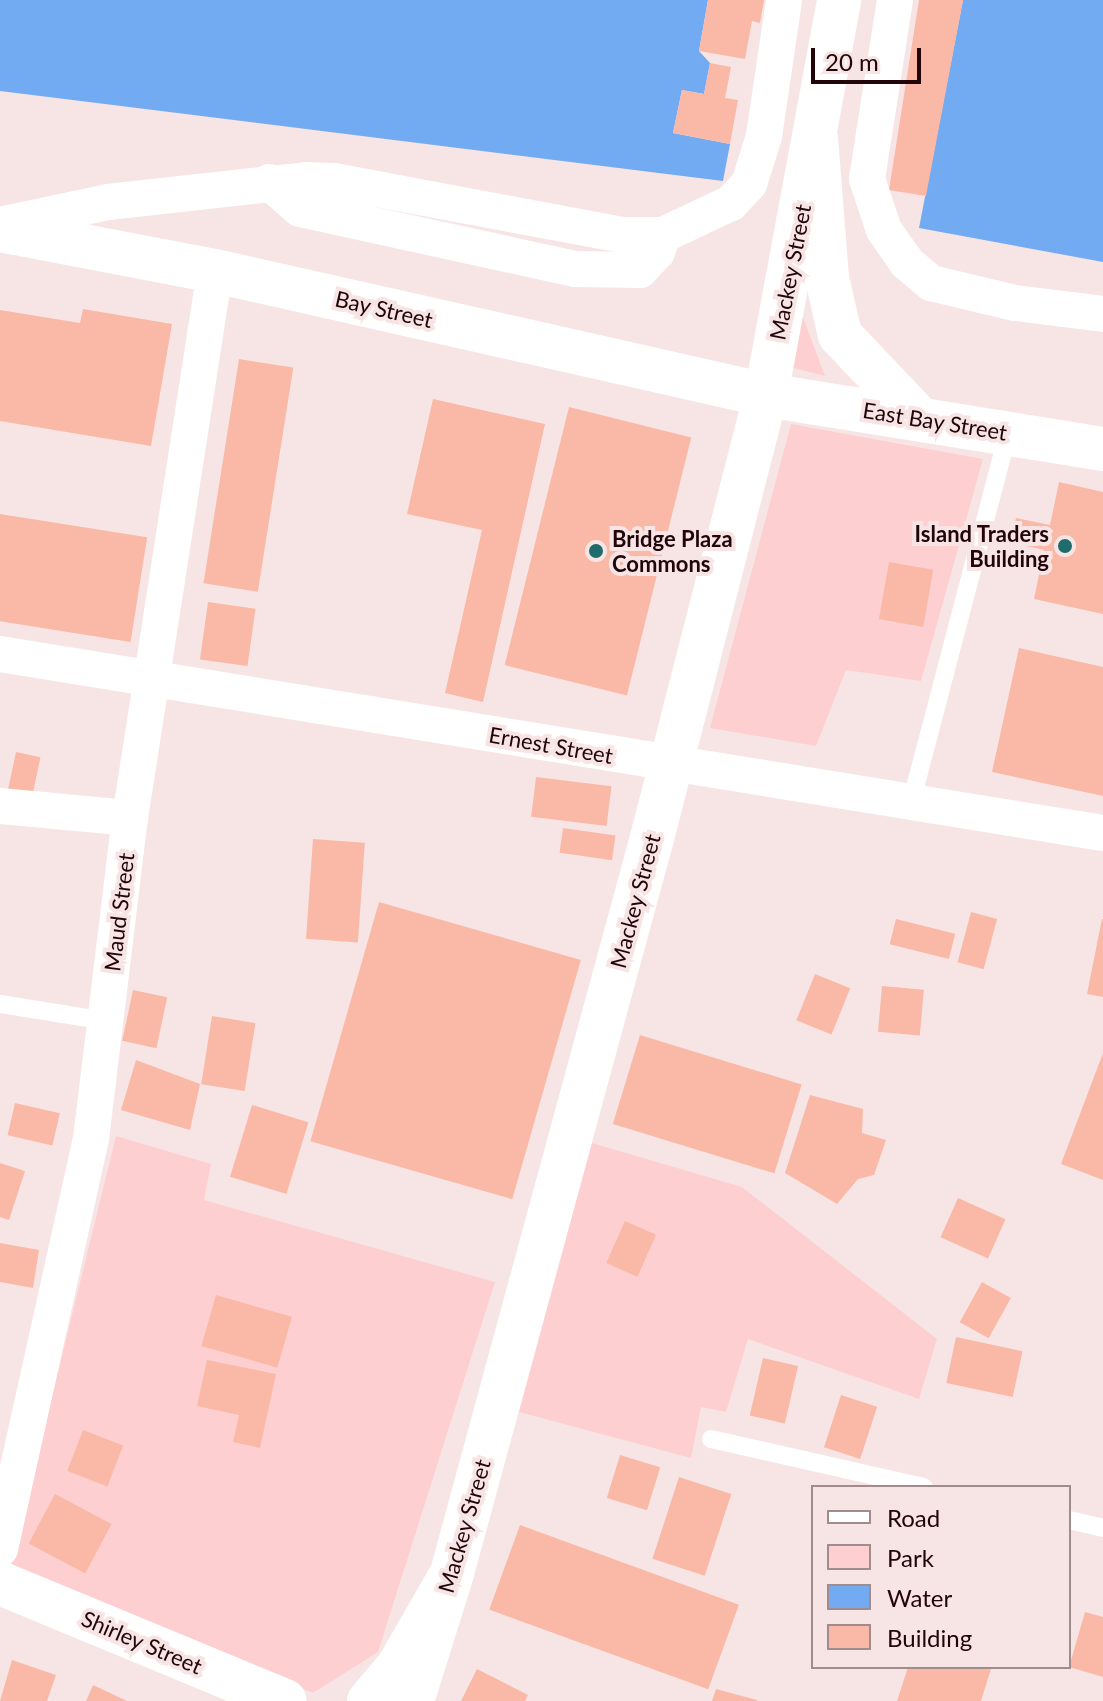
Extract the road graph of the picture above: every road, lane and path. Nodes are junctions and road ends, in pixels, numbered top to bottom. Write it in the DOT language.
graph roads {
  1 [pos="784,0"];
  2 [pos="839,0"];
  3 [pos="895,0"];
  4 [pos="816,138"];
  5 [pos="0,227"];
  6 [pos="215,271"];
  7 [pos="1103,314"];
  8 [pos="766,395"];
  9 [pos="918,417"];
  10 [pos="1008,433"];
  11 [pos="1103,449"];
  12 [pos="0,654"];
  13 [pos="150,677"];
  14 [pos="672,765"];
  15 [pos="912,799"];
  16 [pos="0,806"];
  17 [pos="130,818"];
  18 [pos="1103,833"];
  19 [pos="0,1004"];
  20 [pos="106,1021"];
  21 [pos="711,1439"];
  22 [pos="915,1485"];
  23 [pos="1071,1520"];
  24 [pos="1103,1528"];
  25 [pos="0,1549"];
  26 [pos="452,1573"];
  27 [pos="0,1583"];
  28 [pos="285,1701"];
  29 [pos="369,1701"];
  30 [pos="412,1701"];
  1 -- 5 [label="street"];
  2 -- 4 [label="main road, Mackey Street"];
  3 -- 7 [label="street"];
  4 -- 8 [label="main road, Mackey Street"];
  4 -- 9 [label="main road"];
  5 -- 6 [label="main road, Bay Street"];
  6 -- 8 [label="main road, Bay Street"];
  6 -- 13 [label="street, Maud Street"];
  8 -- 9 [label="main road, East Bay Street"];
  8 -- 14 [label="main road, Mackey Street"];
  9 -- 10 [label="main road, East Bay Street"];
  10 -- 11 [label="main road, East Bay Street"];
  10 -- 15 [label="lane"];
  12 -- 13 [label="street, Ernest Street"];
  13 -- 14 [label="street, Ernest Street"];
  13 -- 17 [label="street, Maud Street"];
  14 -- 15 [label="street, Ernest Street"];
  14 -- 26 [label="main road, Mackey Street"];
  15 -- 18 [label="street, Ernest Street"];
  16 -- 17 [label="street"];
  17 -- 20 [label="street, Maud Street"];
  19 -- 20 [label="lane"];
  20 -- 25 [label="street, Maud Street"];
  21 -- 22 [label="lane"];
  23 -- 24 [label="lane"];
  26 -- 29 [label="main road"];
  26 -- 30 [label="main road, Mackey Street"];
  27 -- 28 [label="main road, Shirley Street"];
}
